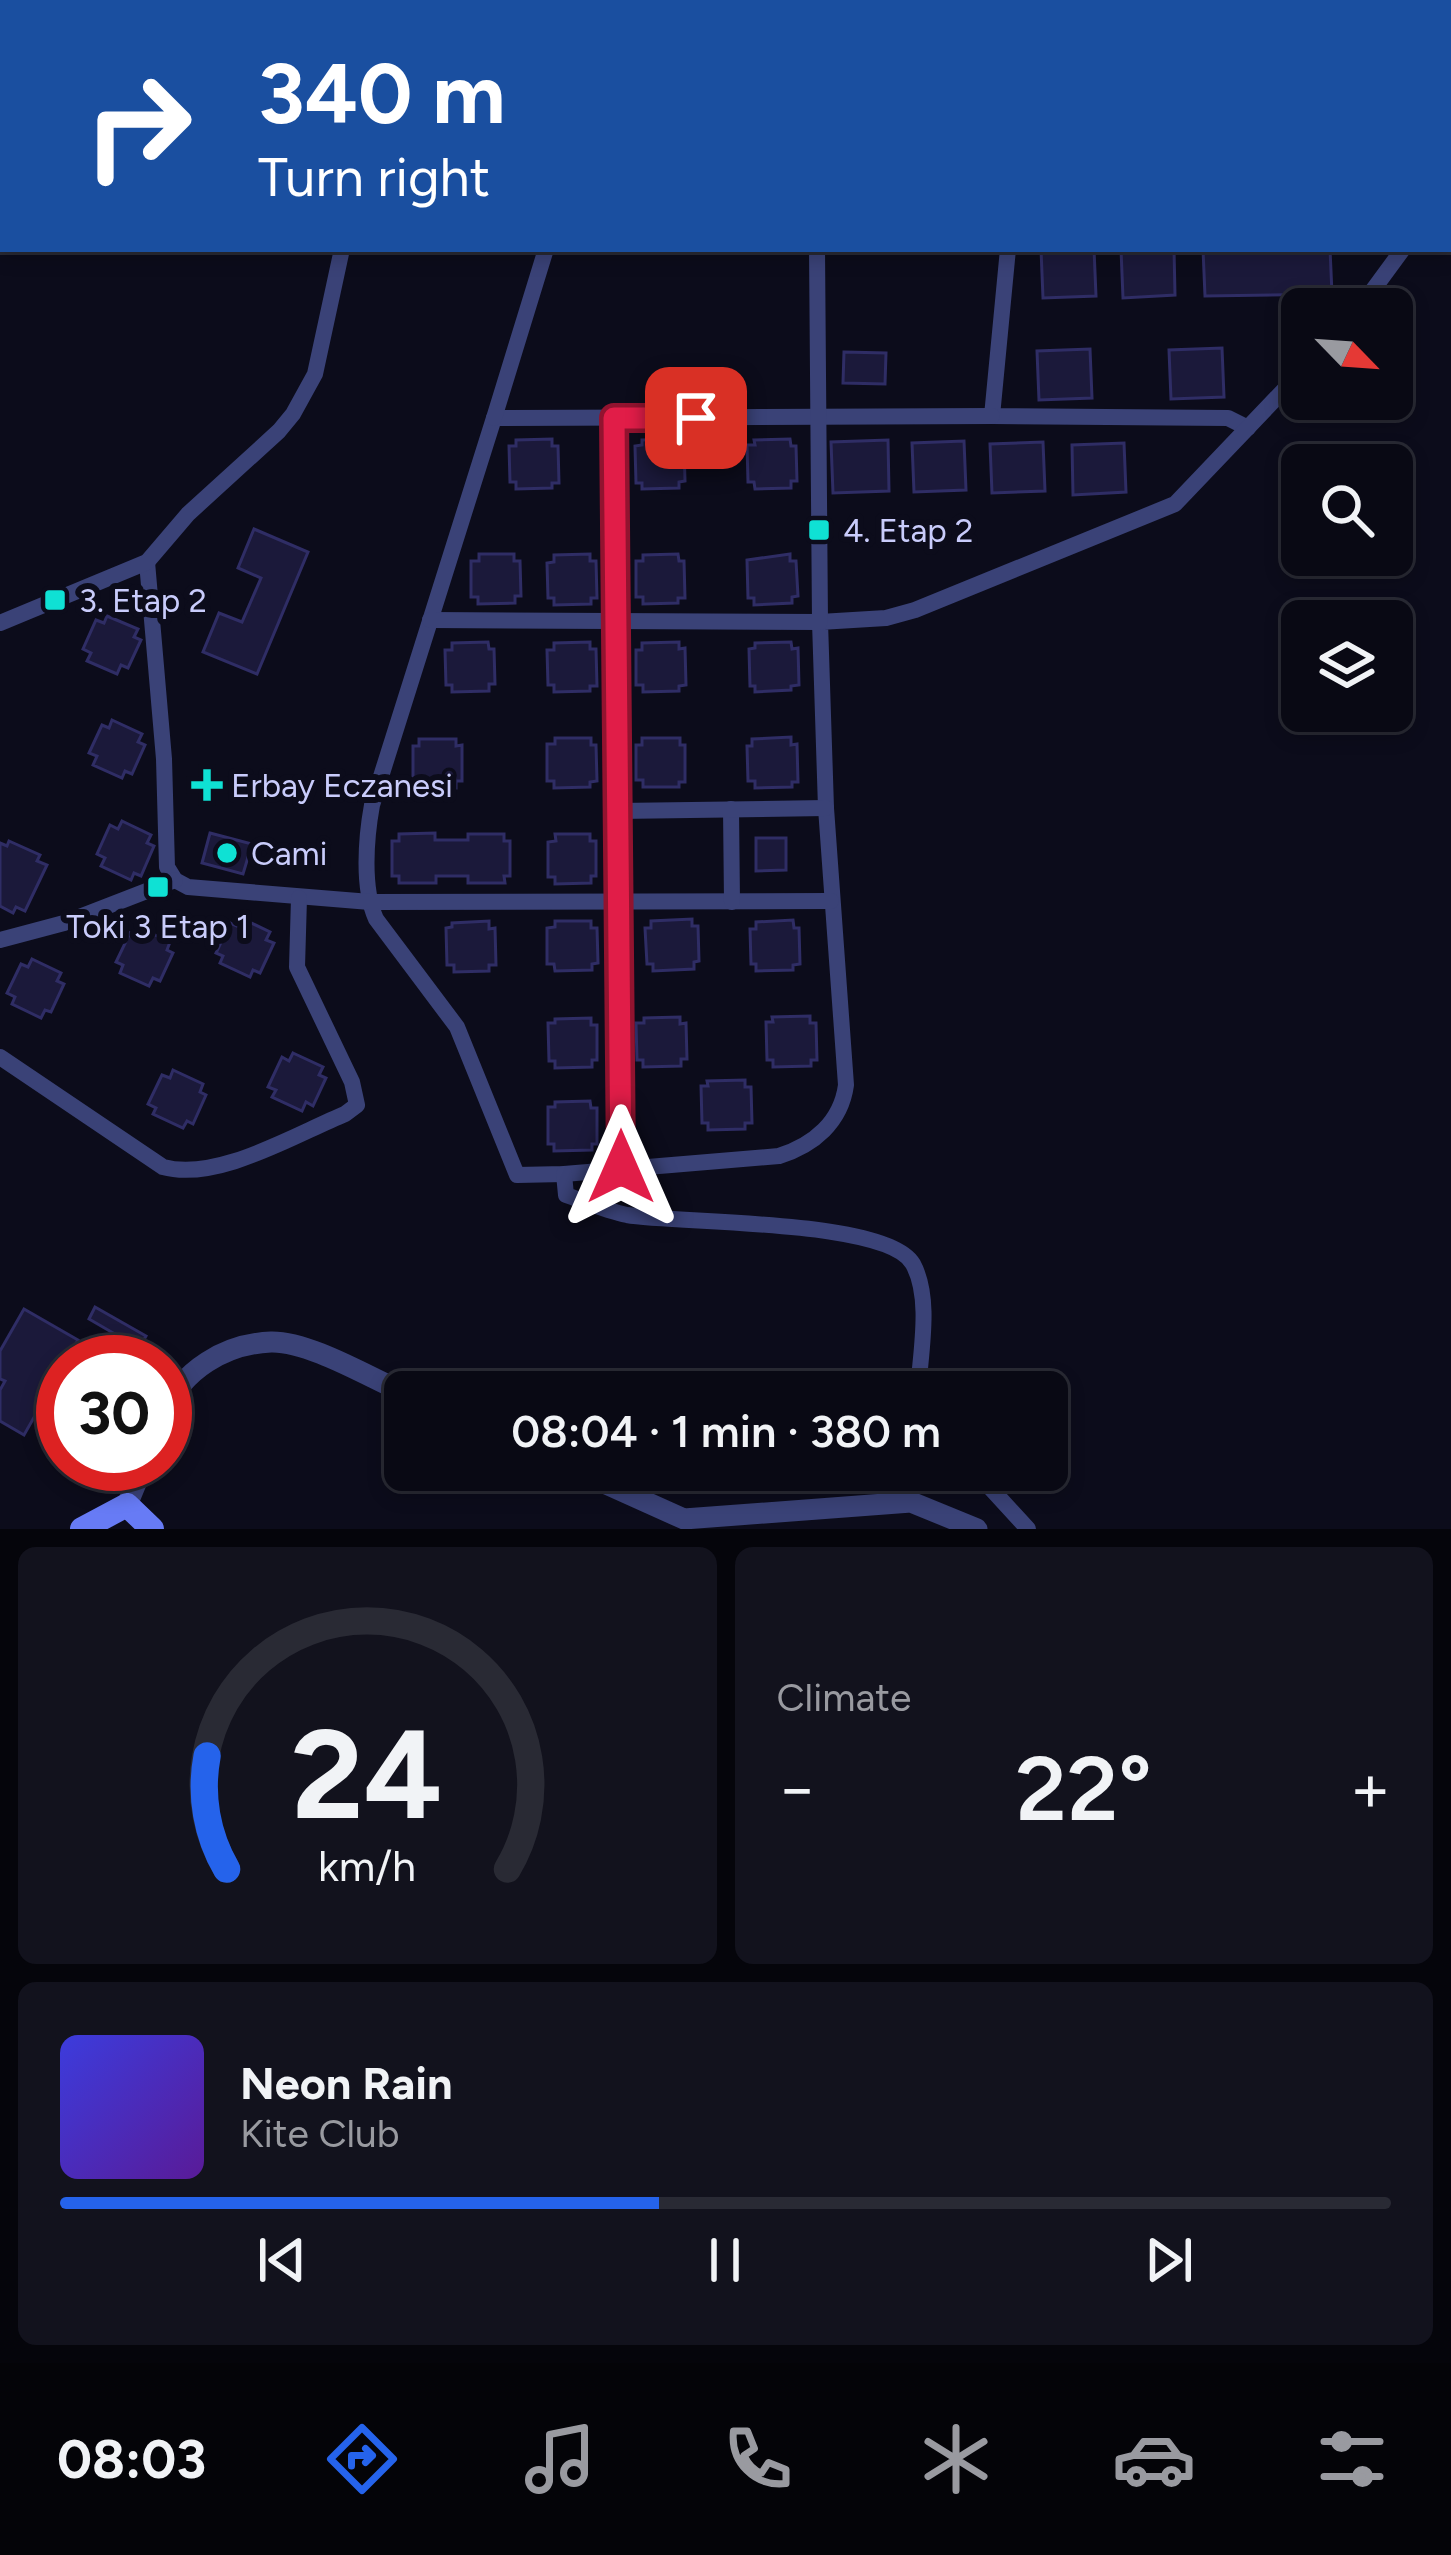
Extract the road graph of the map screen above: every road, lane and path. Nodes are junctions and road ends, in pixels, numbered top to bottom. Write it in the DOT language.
graph roads {
  1 [pos="341,252"];
  2 [pos="545,252"];
  3 [pos="817,252"];
  4 [pos="1008,252"];
  5 [pos="1401,252"];
  6 [pos="1374,288"];
  7 [pos="1281,393"];
  8 [pos="992,416"];
  9 [pos="818,417"];
  10 [pos="494,418"];
  11 [pos="614,418"];
  12 [pos="1248,428"];
  13 [pos="147,562"];
  14 [pos="430,620"];
  15 [pos="820,622"];
  16 [pos="0,623"];
  17 [pos="616,623"];
  18 [pos="826,808"];
  19 [pos="731,809"];
  20 [pos="618,811"];
  21 [pos="175,880"];
  22 [pos="299,898"];
  23 [pos="618,900"];
  24 [pos="831,901"];
  25 [pos="370,902"];
  26 [pos="732,902"];
  27 [pos="0,940"];
  28 [pos="0,1057"];
  29 [pos="621,1167"];
  30 [pos="563,1174"];
  31 [pos="919,1371"];
  32 [pos="192,1372"];
  33 [pos="384,1384"];
  34 [pos="133,1491"];
  35 [pos="621,1491"];
  36 [pos="993,1491"];
  37 [pos="127,1504"];
  38 [pos="693,1524"];
  39 [pos="82,1529"];
  40 [pos="152,1529"];
  41 [pos="977,1529"];
  42 [pos="1028,1529"];
  1 -- 13 [label="street"];
  2 -- 10 [label="street"];
  3 -- 9 [label="street"];
  4 -- 8 [label="street"];
  5 -- 6 [label="street"];
  7 -- 12 [label="street"];
  8 -- 9 [label="street"];
  8 -- 12 [label="street"];
  9 -- 11 [label="street"];
  9 -- 15 [label="street"];
  10 -- 11 [label="street"];
  10 -- 14 [label="street"];
  11 -- 17 [label="street"];
  12 -- 15 [label="street"];
  13 -- 16 [label="street"];
  13 -- 21 [label="street"];
  14 -- 17 [label="street"];
  14 -- 25 [label="street"];
  15 -- 17 [label="street"];
  15 -- 18 [label="street"];
  17 -- 20 [label="street"];
  18 -- 19 [label="street"];
  18 -- 24 [label="street"];
  19 -- 20 [label="street"];
  19 -- 26 [label="street"];
  20 -- 23 [label="street"];
  21 -- 22 [label="street"];
  21 -- 27 [label="street"];
  22 -- 25 [label="street"];
  22 -- 28 [label="street"];
  23 -- 25 [label="street"];
  23 -- 26 [label="street"];
  23 -- 29 [label="street"];
  24 -- 26 [label="street"];
  24 -- 29 [label="street"];
  25 -- 30 [label="street"];
  29 -- 30 [label="street"];
  30 -- 31 [label="street"];
  32 -- 33 [label="street"];
  34 -- 37 [label="street"];
  35 -- 38 [label="street"];
  36 -- 42 [label="street"];
  37 -- 39 [label="main road"];
  37 -- 40 [label="main road"];
  38 -- 41 [label="street"];
}
